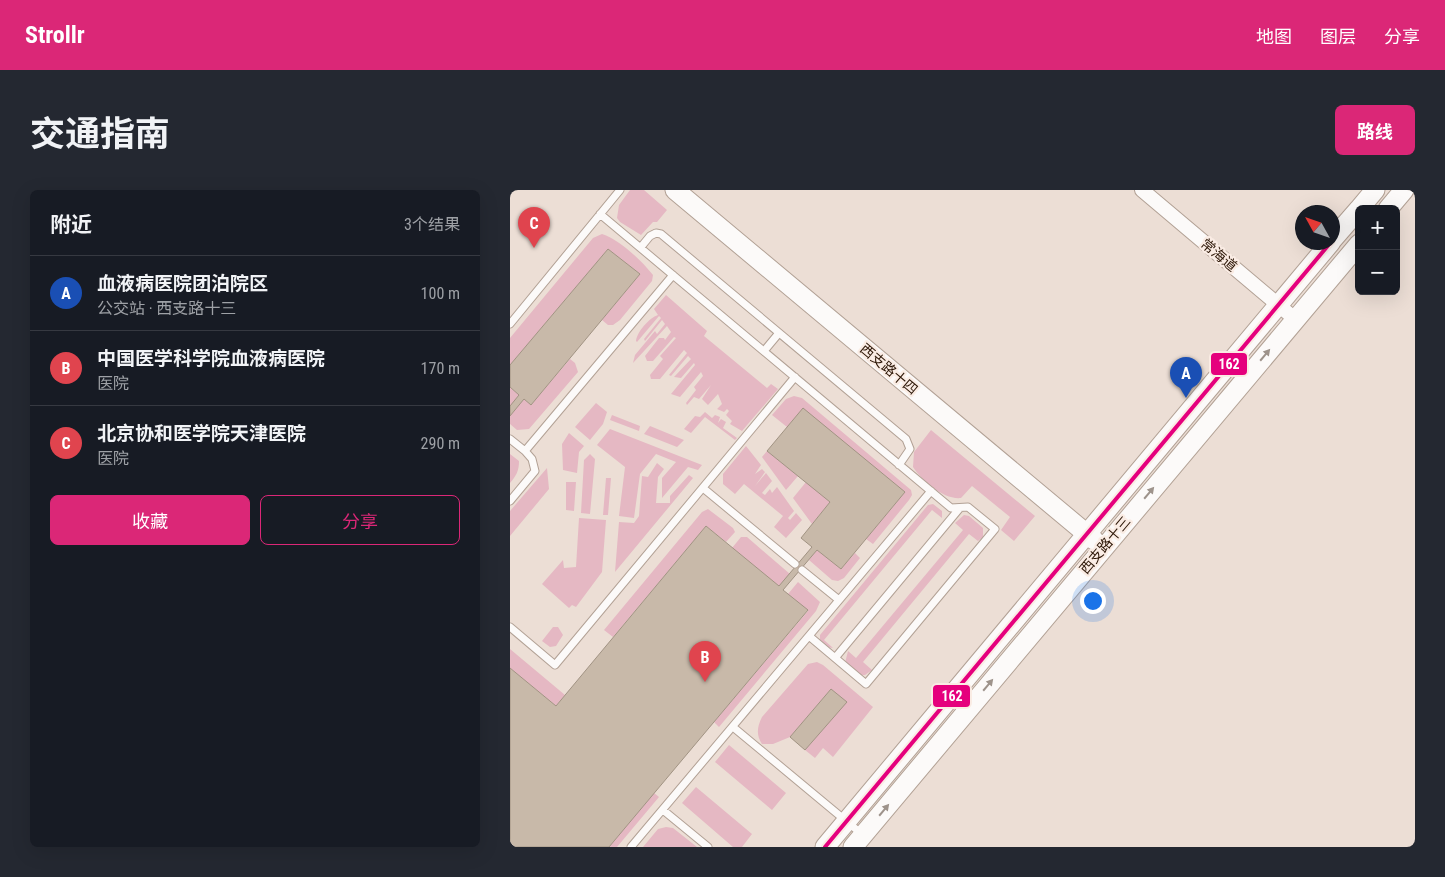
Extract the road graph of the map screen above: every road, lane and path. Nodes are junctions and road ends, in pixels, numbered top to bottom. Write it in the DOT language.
graph roads {
  1 [pos="620,190"];
  2 [pos="675,190"];
  3 [pos="692,190"];
  4 [pos="1142,190"];
  5 [pos="1375,190"];
  6 [pos="1404,190"];
  7 [pos="1362,205"];
  8 [pos="1391,205"];
  9 [pos="600,214"];
  10 [pos="1355,214"];
  11 [pos="1340,232"];
  12 [pos="640,247"];
  13 [pos="1355,249"];
  14 [pos="1324,250"];
  15 [pos="673,274"];
  16 [pos="1278,305"];
  17 [pos="1295,319"];
  18 [pos="510,324"];
  19 [pos="779,333"];
  20 [pos="764,351"];
  21 [pos="795,377"];
  22 [pos="510,439"];
  23 [pos="525,451"];
  24 [pos="899,465"];
  25 [pos="703,488"];
  26 [pos="931,491"];
  27 [pos="510,501"];
  28 [pos="959,508"];
  29 [pos="1090,529"];
  30 [pos="1107,544"];
  31 [pos="795,564"];
  32 [pos="802,570"];
  33 [pos="839,600"];
  34 [pos="510,627"];
  35 [pos="809,636"];
  36 [pos="835,658"];
  37 [pos="733,727"];
  38 [pos="663,810"];
  39 [pos="846,821"];
  40 [pos="858,841"];
  41 [pos="631,847"];
  42 [pos="708,847"];
  43 [pos="825,847"];
  1 -- 9 [label="lane"];
  2 -- 29 [label="main road, 西支路十四"];
  3 -- 29 [label="main road, 西支路十四"];
  4 -- 16 [label="street, 常海道"];
  5 -- 7 [label="main road, 西支路十三"];
  6 -- 8 [label="main road"];
  9 -- 12 [label="lane"];
  9 -- 18 [label="lane"];
  10 -- 11 [label="main road, 西支路十三"];
  12 -- 15 [label="lane"];
  12 -- 19 [label="lane"];
  13 -- 17 [label="main road, 西支路十三"];
  14 -- 16 [label="main road, 西支路十三"];
  15 -- 20 [label="lane"];
  15 -- 23 [label="lane"];
  16 -- 17 [label="street, 常海道"];
  16 -- 29 [label="main road, 西支路十三"];
  30 -- 17 [label="main road, 西支路十三, one-way"];
  19 -- 20 [label="lane"];
  19 -- 24 [label="lane"];
  20 -- 21 [label="lane"];
  21 -- 24 [label="lane"];
  21 -- 25 [label="lane"];
  22 -- 23 [label="lane"];
  23 -- 27 [label="lane"];
  24 -- 26 [label="lane"];
  25 -- 31 [label="lane"];
  25 -- 34 [label="lane"];
  26 -- 28 [label="lane"];
  26 -- 33 [label="lane"];
  28 -- 36 [label="lane"];
  28 -- 36 [label="lane"];
  29 -- 30 [label="main road, 西支路十四"];
  29 -- 39 [label="main road, 西支路十三"];
  40 -- 30 [label="main road, 西支路十三, one-way"];
  32 -- 33 [label="lane"];
  33 -- 35 [label="lane"];
  35 -- 36 [label="lane"];
  35 -- 37 [label="lane"];
  37 -- 38 [label="lane"];
  37 -- 39 [label="lane"];
  38 -- 41 [label="lane"];
  38 -- 42 [label="lane"];
  39 -- 40 [label="lane"];
  39 -- 43 [label="main road, 西支路十三"];
}
